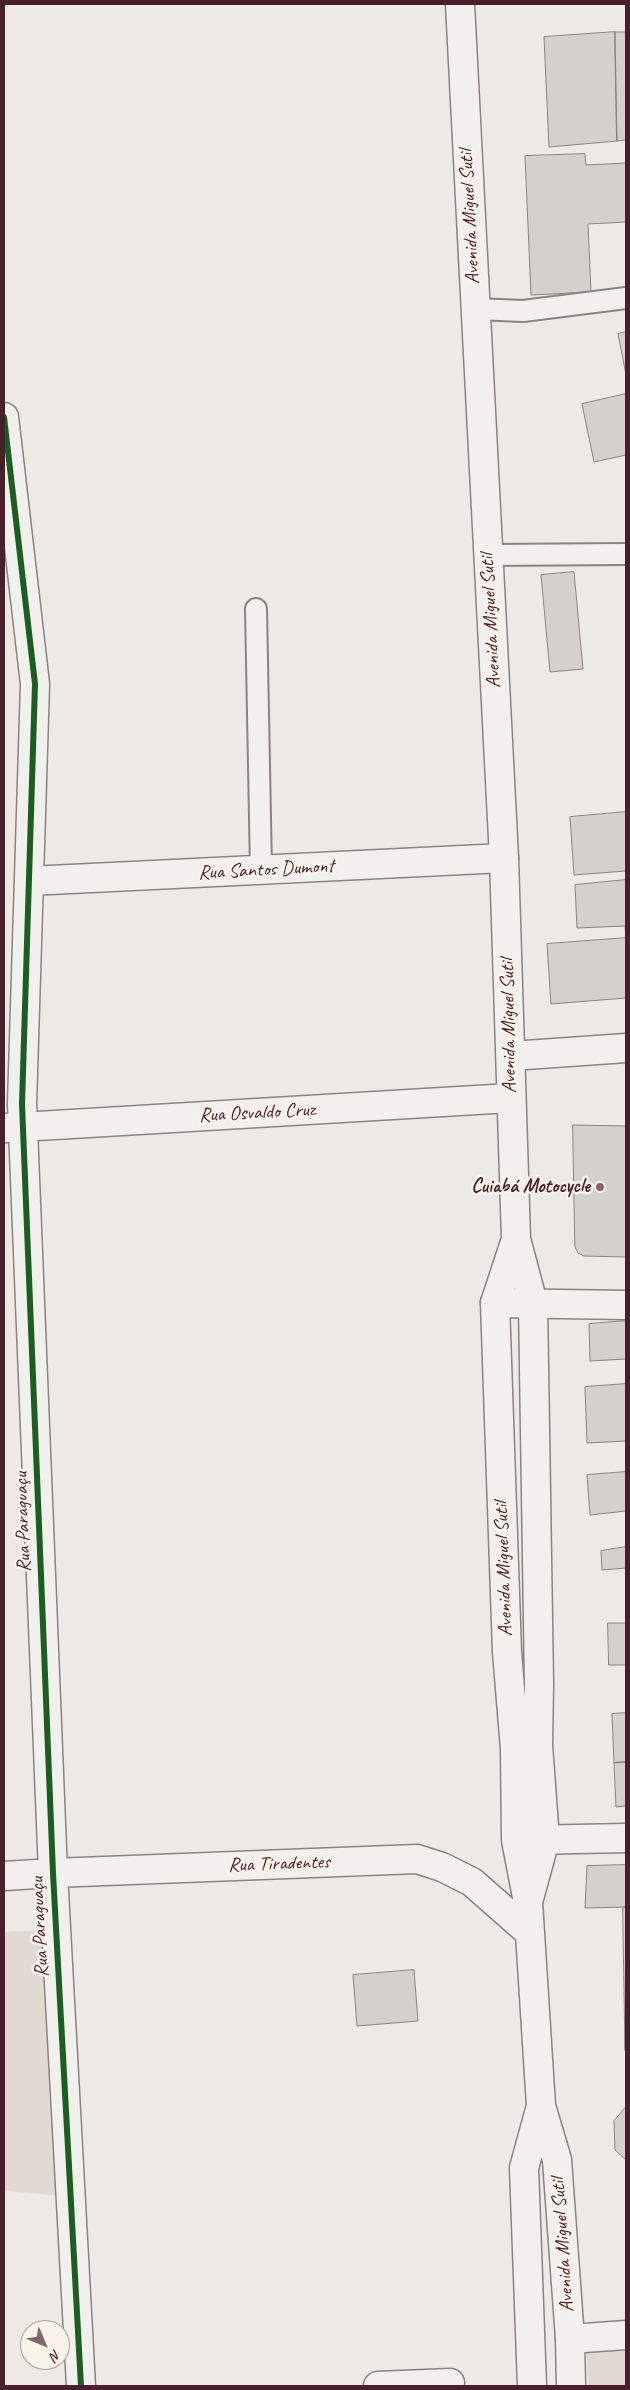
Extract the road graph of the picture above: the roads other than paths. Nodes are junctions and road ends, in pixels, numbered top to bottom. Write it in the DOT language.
graph roads {
  1 [pos="460,4"];
  2 [pos="626,298"];
  3 [pos="475,309"];
  4 [pos="4,417"];
  5 [pos="626,554"];
  6 [pos="488,555"];
  7 [pos="256,609"];
  8 [pos="504,858"];
  9 [pos="261,870"];
  10 [pos="29,881"];
  11 [pos="626,1048"];
  12 [pos="511,1056"];
  13 [pos="510,1098"];
  14 [pos="14,1128"];
  15 [pos="516,1239"];
  16 [pos="495,1303"];
  17 [pos="533,1303"];
  18 [pos="626,1305"];
  19 [pos="626,1838"];
  20 [pos="516,1840"];
  21 [pos="545,1840"];
  22 [pos="53,1873"];
  23 [pos="4,1876"];
  24 [pos="528,1902"];
  25 [pos="530,1933"];
  26 [pos="541,2106"];
  27 [pos="626,2335"];
  28 [pos="570,2339"];
  29 [pos="450,2383"];
  30 [pos="81,2386"];
  31 [pos="378,2386"];
  32 [pos="532,2386"];
  33 [pos="571,2386"];
  1 -- 3 [label="street, Avenida Miguel Sutil"];
  2 -- 3 [label="lane"];
  3 -- 6 [label="street, Avenida Miguel Sutil"];
  4 -- 10 [label="street, Rua Paraguaçu"];
  5 -- 6 [label="lane"];
  6 -- 8 [label="street, Avenida Miguel Sutil"];
  7 -- 9 [label="lane"];
  8 -- 9 [label="street, Rua Santos Dumont"];
  8 -- 12 [label="street, Avenida Miguel Sutil"];
  9 -- 10 [label="street, Rua Santos Dumont"];
  10 -- 14 [label="street, Rua Paraguaçu"];
  11 -- 12 [label="street"];
  12 -- 13 [label="street, Avenida Miguel Sutil"];
  13 -- 14 [label="street, Rua Osvaldo Cruz"];
  13 -- 15 [label="street, Avenida Miguel Sutil"];
  14 -- 22 [label="street, Rua Paraguaçu"];
  15 -- 16 [label="street, Avenida Miguel Sutil"];
  15 -- 17 [label="street, Avenida Miguel Sutil"];
  16 -- 17 [label="street"];
  16 -- 20 [label="street, Avenida Miguel Sutil"];
  17 -- 18 [label="street"];
  17 -- 21 [label="street, Avenida Miguel Sutil"];
  19 -- 21 [label="street"];
  20 -- 21 [label="street"];
  20 -- 24 [label="street, Avenida Miguel Sutil"];
  21 -- 24 [label="street, Avenida Miguel Sutil"];
  22 -- 23 [label="street, Rua Tiradentes"];
  22 -- 25 [label="street, Rua Tiradentes"];
  22 -- 30 [label="street, Rua Paraguaçu"];
  24 -- 25 [label="street, Avenida Miguel Sutil"];
  25 -- 26 [label="street, Avenida Miguel Sutil"];
  26 -- 28 [label="street, Avenida Miguel Sutil"];
  26 -- 32 [label="street, Avenida Miguel Sutil"];
  27 -- 28 [label="street"];
  28 -- 33 [label="street, Avenida Miguel Sutil"];
  29 -- 31 [label="street"];
}
